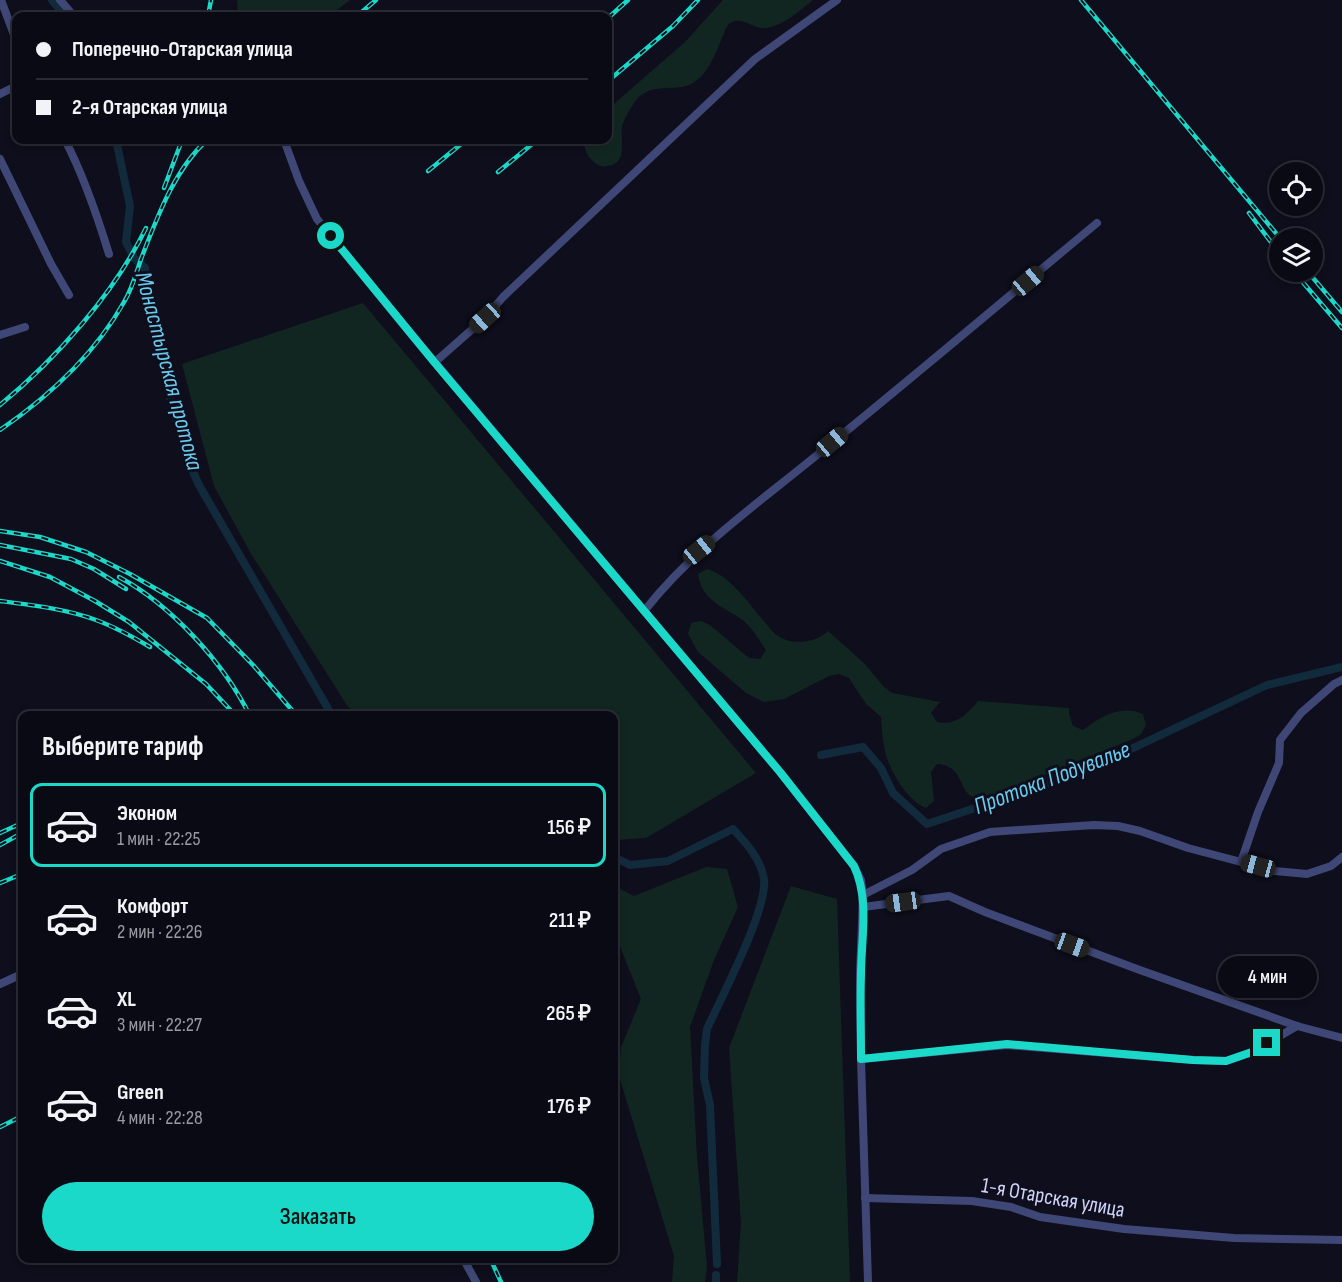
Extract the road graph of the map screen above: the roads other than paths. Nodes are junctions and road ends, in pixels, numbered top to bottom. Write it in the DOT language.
graph roads {
  1 [pos="1,0"];
  2 [pos="60,0"];
  3 [pos="837,0"];
  4 [pos="71,12"];
  5 [pos="12,29"];
  6 [pos="67,144"];
  7 [pos="285,144"];
  8 [pos="0,159"];
  9 [pos="1097,223"];
  10 [pos="109,254"];
  11 [pos="69,295"];
  12 [pos="25,327"];
  13 [pos="0,335"];
  14 [pos="435,363"];
  15 [pos="645,610"];
  16 [pos="1342,680"];
  17 [pos="1342,857"];
  18 [pos="1241,862"];
  19 [pos="863,895"];
  20 [pos="863,907"];
  21 [pos="18,976"];
  22 [pos="0,984"];
  23 [pos="1297,1026"];
  24 [pos="1342,1038"];
  25 [pos="861,1059"];
  26 [pos="865,1198"];
  27 [pos="1342,1240"];
  28 [pos="466,1263"];
  29 [pos="476,1282"];
  30 [pos="868,1282"];
  1 -- 5 [label="street"];
  2 -- 4 [label="street"];
  3 -- 14 [label="street"];
  6 -- 10 [label="street"];
  7 -- 14 [label="street"];
  8 -- 11 [label="street"];
  9 -- 15 [label="street"];
  12 -- 13 [label="street"];
  14 -- 15 [label="street"];
  15 -- 19 [label="street"];
  16 -- 18 [label="street"];
  17 -- 18 [label="street"];
  18 -- 19 [label="street"];
  19 -- 20 [label="street"];
  20 -- 23 [label="street"];
  20 -- 25 [label="street"];
  21 -- 22 [label="street"];
  23 -- 24 [label="street"];
  23 -- 25 [label="street"];
  25 -- 26 [label="street"];
  26 -- 27 [label="street, 1-я Отарская улица"];
  26 -- 30 [label="street"];
  28 -- 29 [label="street"];
}
